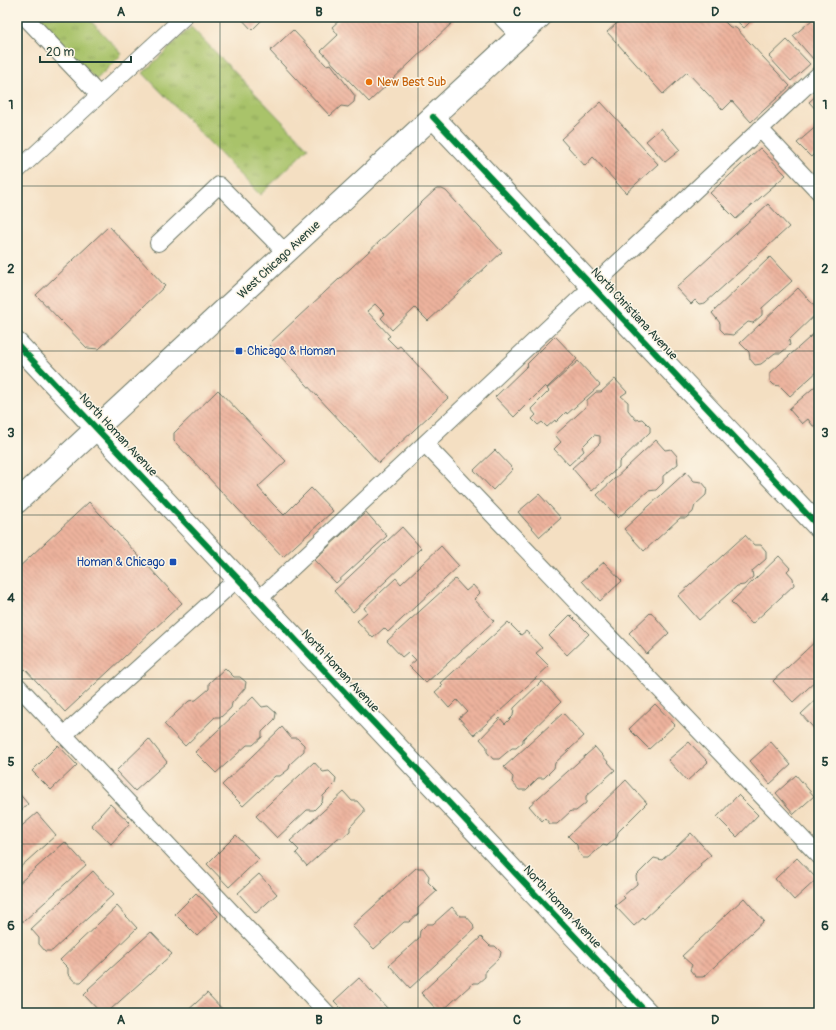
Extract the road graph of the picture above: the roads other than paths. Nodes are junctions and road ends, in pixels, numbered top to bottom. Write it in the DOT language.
graph roads {
  1 [pos="25,17"];
  2 [pos="184,17"];
  3 [pos="505,17"];
  4 [pos="540,17"];
  5 [pos="522,34"];
  6 [pos="819,74"];
  7 [pos="99,95"];
  8 [pos="433,117"];
  9 [pos="760,129"];
  10 [pos="17,171"];
  11 [pos="819,192"];
  12 [pos="158,243"];
  13 [pos="286,253"];
  14 [pos="593,287"];
  15 [pos="17,344"];
  16 [pos="96,429"];
  17 [pos="425,444"];
  18 [pos="17,502"];
  19 [pos="819,526"];
  20 [pos="236,579"];
  21 [pos="258,600"];
  22 [pos="17,685"];
  23 [pos="64,735"];
  24 [pos="819,856"];
  25 [pos="327,1013"];
  26 [pos="647,1013"];
  1 -- 7 [label="lane"];
  2 -- 7 [label="lane"];
  3 -- 5 [label="street"];
  4 -- 5 [label="street, West Chicago Avenue"];
  5 -- 8 [label="street, West Chicago Avenue"];
  6 -- 9 [label="lane"];
  7 -- 10 [label="lane"];
  8 -- 13 [label="street, West Chicago Avenue"];
  8 -- 14 [label="street, North Christiana Avenue"];
  9 -- 11 [label="lane"];
  9 -- 14 [label="lane"];
  12 -- 13 [label="lane"];
  13 -- 16 [label="street, West Chicago Avenue"];
  14 -- 17 [label="lane"];
  14 -- 19 [label="street, North Christiana Avenue"];
  15 -- 16 [label="street, North Homan Avenue"];
  16 -- 18 [label="street, West Chicago Avenue"];
  16 -- 20 [label="street, North Homan Avenue"];
  17 -- 21 [label="lane"];
  17 -- 24 [label="lane"];
  20 -- 21 [label="street, North Homan Avenue"];
  20 -- 23 [label="lane"];
  21 -- 26 [label="street, North Homan Avenue"];
  22 -- 23 [label="lane"];
  23 -- 25 [label="lane"];
}
